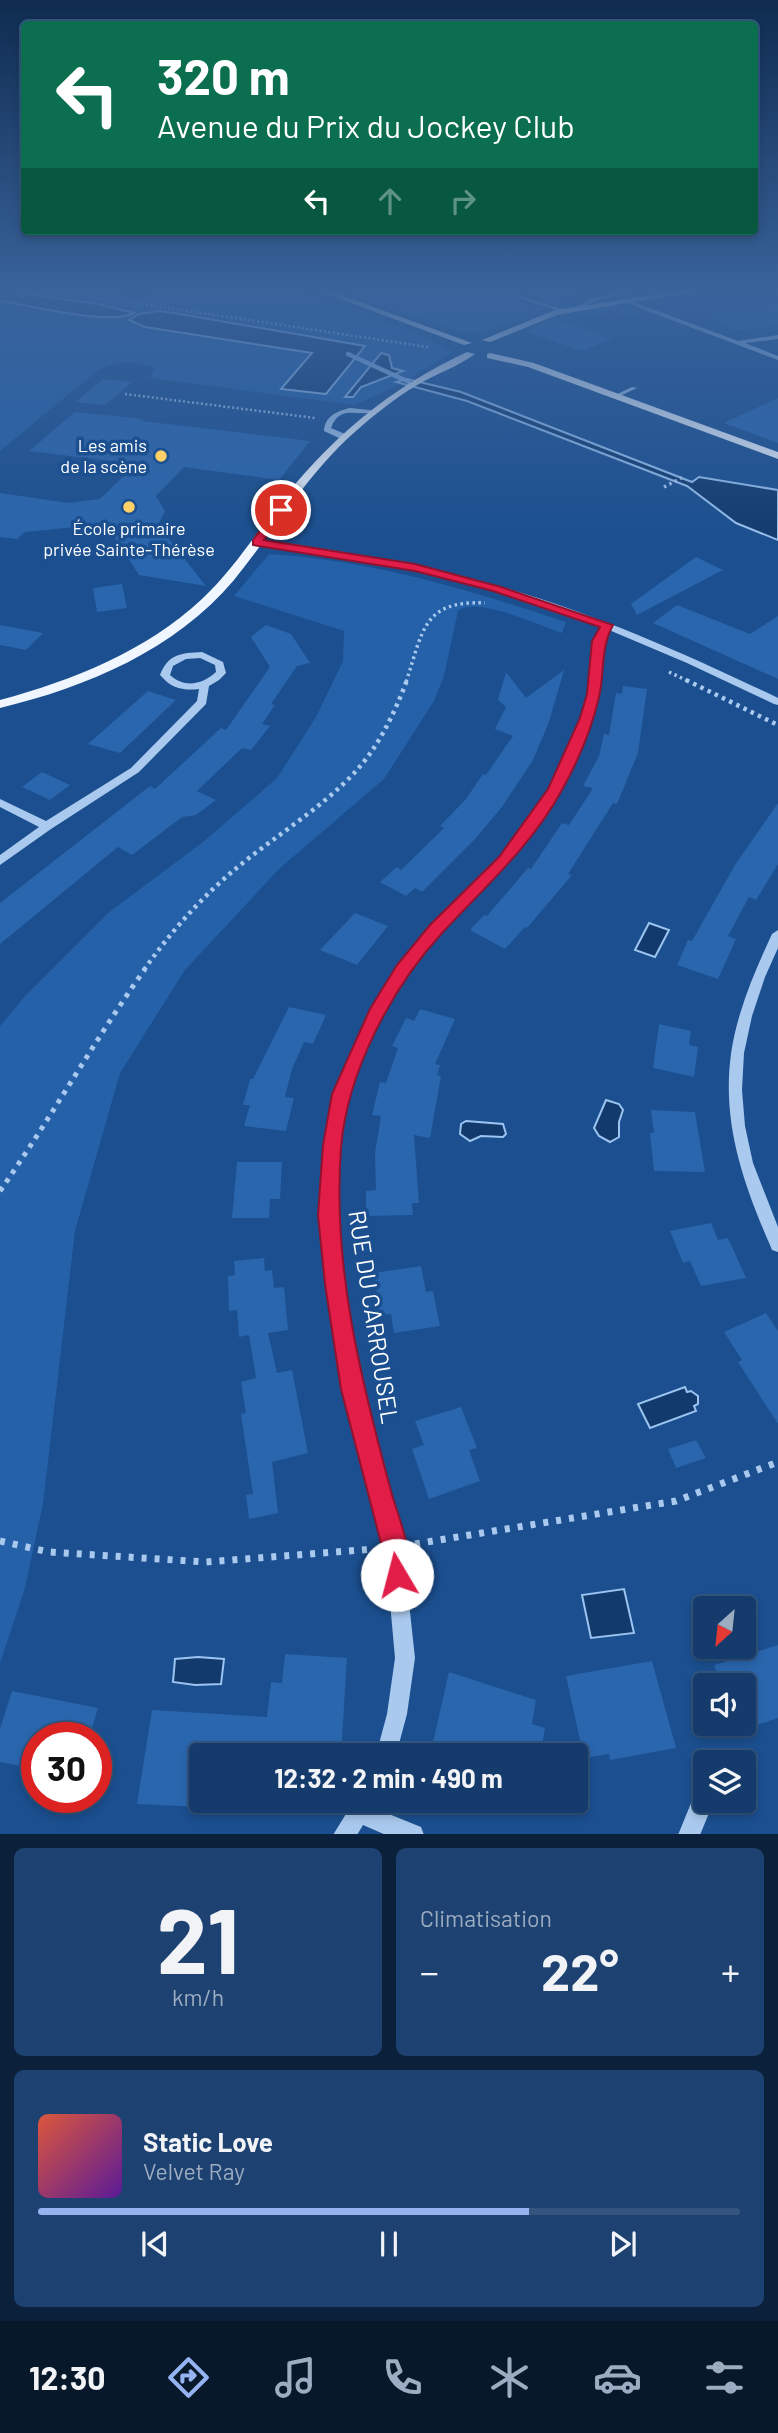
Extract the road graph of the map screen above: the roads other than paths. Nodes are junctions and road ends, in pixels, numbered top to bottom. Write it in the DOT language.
graph roads {
  1 [pos="425,376"];
  2 [pos="560,376"];
  3 [pos="634,388"];
  4 [pos="616,396"];
  5 [pos="370,412"];
  6 [pos="342,436"];
  7 [pos="778,456"];
  8 [pos="257,542"];
  9 [pos="607,625"];
  10 [pos="204,685"];
  11 [pos="778,702"];
  12 [pos="0,704"];
  13 [pos="0,803"];
  14 [pos="47,826"];
  15 [pos="0,861"];
  16 [pos="778,934"];
  17 [pos="778,1245"];
  18 [pos="389,1743"];
  19 [pos="359,1813"];
  20 [pos="374,1813"];
  21 [pos="698,1813"];
  22 [pos="345,1834"];
  23 [pos="410,1834"];
  24 [pos="689,1834"];
  1 -- 5 [label="main road"];
  2 -- 4 [label="main road"];
  3 -- 4 [label="street"];
  4 -- 7 [label="main road"];
  5 -- 6 [label="main road"];
  5 -- 6 [label="street"];
  6 -- 8 [label="main road"];
  8 -- 9 [label="street"];
  8 -- 12 [label="main road"];
  9 -- 11 [label="street"];
  9 -- 18 [label="street, RUE DU CARROUSEL"];
  10 -- 10 [label="street"];
  10 -- 14 [label="street"];
  13 -- 14 [label="street"];
  14 -- 15 [label="street"];
  16 -- 17 [label="street"];
  19 -- 22 [label="street"];
  20 -- 23 [label="street"];
  21 -- 24 [label="street"];
}
